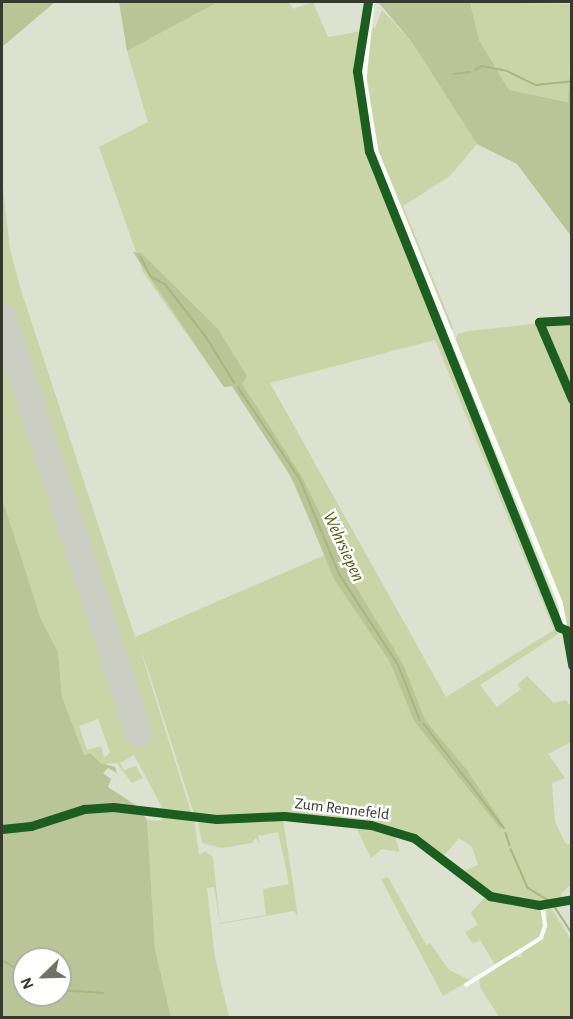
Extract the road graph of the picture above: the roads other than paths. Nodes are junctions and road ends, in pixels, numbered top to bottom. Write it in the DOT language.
graph roads {
  1 [pos="372,2"];
  2 [pos="572,665"];
  3 [pos="2,830"];
  4 [pos="572,899"];
  5 [pos="542,905"];
  6 [pos="466,985"];
  1 -- 2 [label="main road"];
  3 -- 5 [label="main road, Zum Rennefeld"];
  4 -- 5 [label="main road, Zum Rennefeld"];
  5 -- 6 [label="street"];
}
